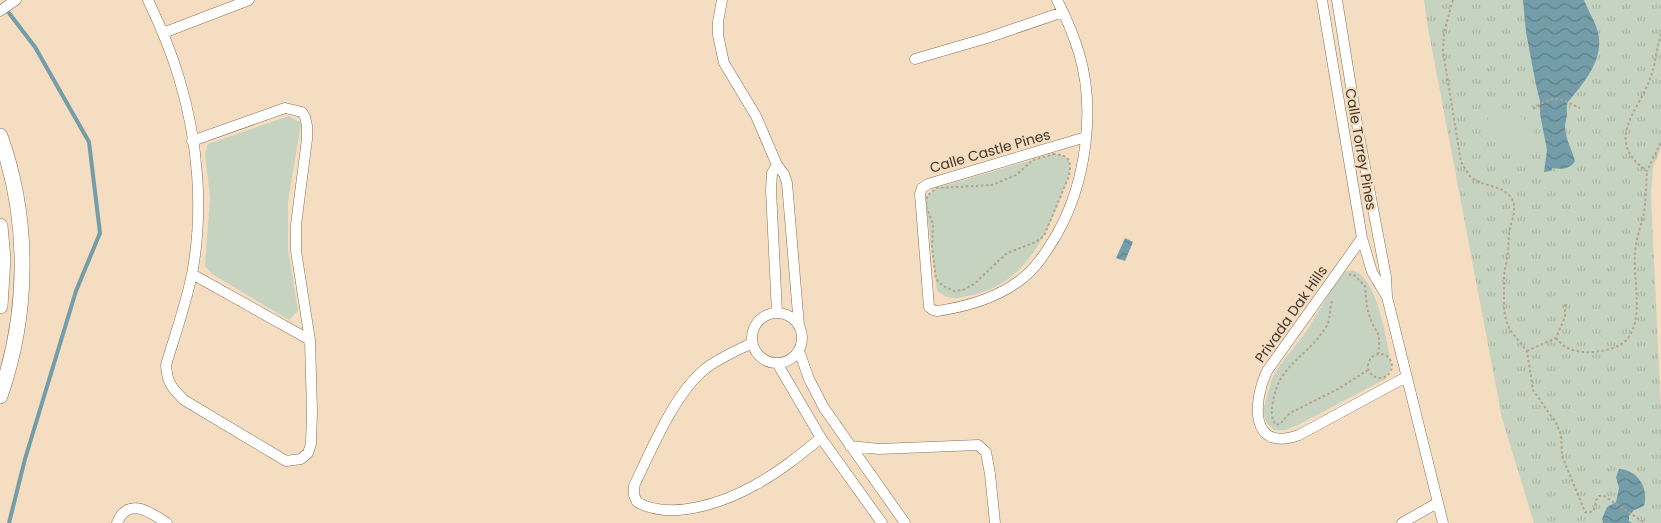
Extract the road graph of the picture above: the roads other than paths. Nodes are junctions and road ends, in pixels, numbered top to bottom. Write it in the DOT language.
graph roads {
  1 [pos="16,0"];
  2 [pos="148,0"];
  3 [pos="250,0"];
  4 [pos="722,0"];
  5 [pos="1057,0"];
  6 [pos="1322,0"];
  7 [pos="1338,0"];
  8 [pos="0,12"];
  9 [pos="1064,12"];
  10 [pos="163,33"];
  11 [pos="915,59"];
  12 [pos="0,136"];
  13 [pos="1086,138"];
  14 [pos="192,141"];
  15 [pos="777,165"];
  16 [pos="0,226"];
  17 [pos="1362,238"];
  18 [pos="192,274"];
  19 [pos="1387,297"];
  20 [pos="0,306"];
  21 [pos="777,313"];
  22 [pos="799,326"];
  23 [pos="310,340"];
  24 [pos="752,343"];
  25 [pos="799,351"];
  26 [pos="777,363"];
  27 [pos="1406,377"];
  28 [pos="0,396"];
  29 [pos="821,438"];
  30 [pos="850,446"];
  31 [pos="1437,504"];
  32 [pos="117,523"];
  33 [pos="167,523"];
  34 [pos="882,523"];
  35 [pos="905,523"];
  36 [pos="995,523"];
  37 [pos="1402,523"];
  38 [pos="1442,523"];
  1 -- 8 [label="street"];
  2 -- 10 [label="street"];
  3 -- 10 [label="street"];
  4 -- 15 [label="street"];
  5 -- 9 [label="street, Calle Castle Pines"];
  6 -- 17 [label="street, Calle Torrey Pines"];
  7 -- 19 [label="street, Calle Torrey Pines"];
  9 -- 11 [label="street"];
  9 -- 13 [label="street, Calle Castle Pines"];
  10 -- 14 [label="street"];
  12 -- 28 [label="main road"];
  13 -- 13 [label="street, Calle Castle Pines"];
  14 -- 18 [label="street"];
  14 -- 23 [label="street"];
  15 -- 21 [label="street"];
  15 -- 22 [label="street"];
  16 -- 20 [label="main road"];
  17 -- 19 [label="street, Calle Torrey Pines"];
  17 -- 27 [label="street, Privada Dak Hills"];
  18 -- 23 [label="street"];
  18 -- 23 [label="street"];
  19 -- 27 [label="street, Calle Torrey Pines"];
  21 -- 22 [label="street"];
  21 -- 24 [label="street"];
  22 -- 25 [label="street"];
  24 -- 26 [label="street"];
  24 -- 29 [label="street"];
  25 -- 26 [label="street"];
  25 -- 30 [label="street"];
  26 -- 29 [label="street"];
  27 -- 31 [label="street, Calle Torrey Pines"];
  29 -- 34 [label="street"];
  30 -- 35 [label="street"];
  30 -- 36 [label="street"];
  31 -- 37 [label="street"];
  31 -- 38 [label="street, Calle Torrey Pines"];
  32 -- 33 [label="street"];
}
